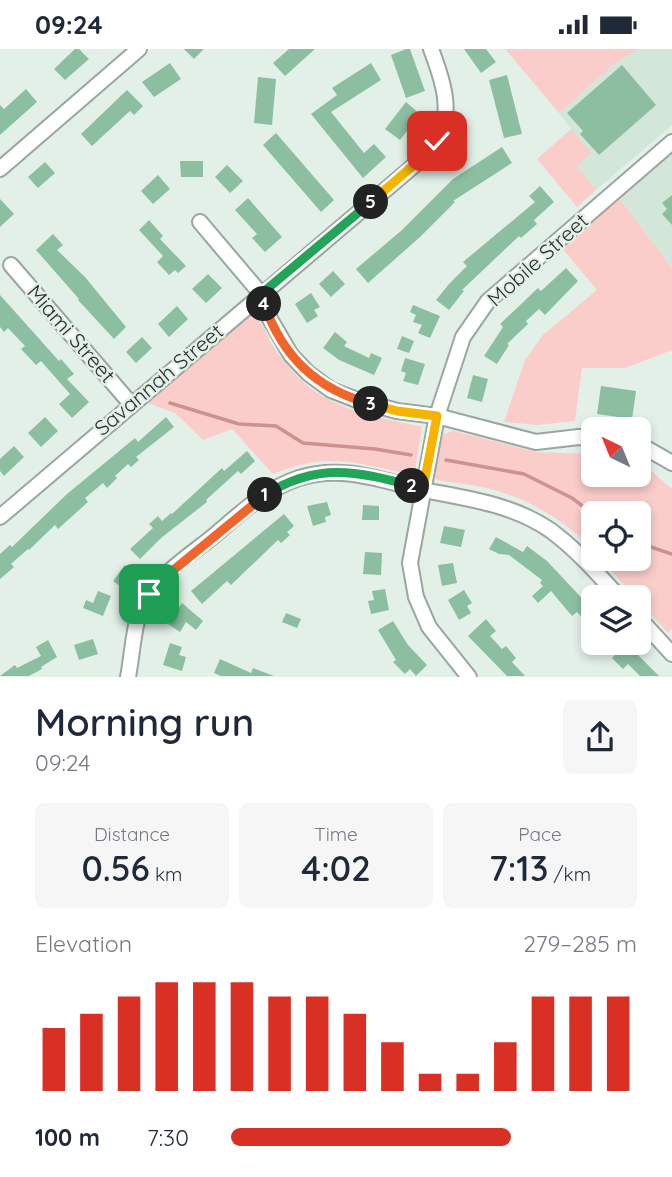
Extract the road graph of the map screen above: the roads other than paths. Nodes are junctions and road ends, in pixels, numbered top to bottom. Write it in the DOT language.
graph roads {
  1 [pos="139,49"];
  2 [pos="431,49"];
  3 [pos="672,142"];
  4 [pos="0,169"];
  5 [pos="200,222"];
  6 [pos="11,265"];
  7 [pos="261,294"];
  8 [pos="131,404"];
  9 [pos="437,416"];
  10 [pos="581,437"];
  11 [pos="651,451"];
  12 [pos="672,463"];
  13 [pos="423,489"];
  14 [pos="0,517"];
  15 [pos="608,585"];
  16 [pos="651,631"];
  17 [pos="672,655"];
  18 [pos="128,677"];
  19 [pos="469,677"];
  1 -- 4 [label="street"];
  2 -- 7 [label="street, Savannah Street"];
  3 -- 9 [label="street, Mobile Street"];
  5 -- 7 [label="street"];
  6 -- 8 [label="street, Miami Street"];
  7 -- 8 [label="street, Savannah Street"];
  7 -- 9 [label="street"];
  8 -- 14 [label="street, Savannah Street"];
  9 -- 10 [label="street"];
  9 -- 13 [label="street, Mobile Street"];
  11 -- 12 [label="street"];
  13 -- 15 [label="street"];
  13 -- 18 [label="street"];
  13 -- 19 [label="street, Mobile Street"];
  16 -- 17 [label="street"];
}
